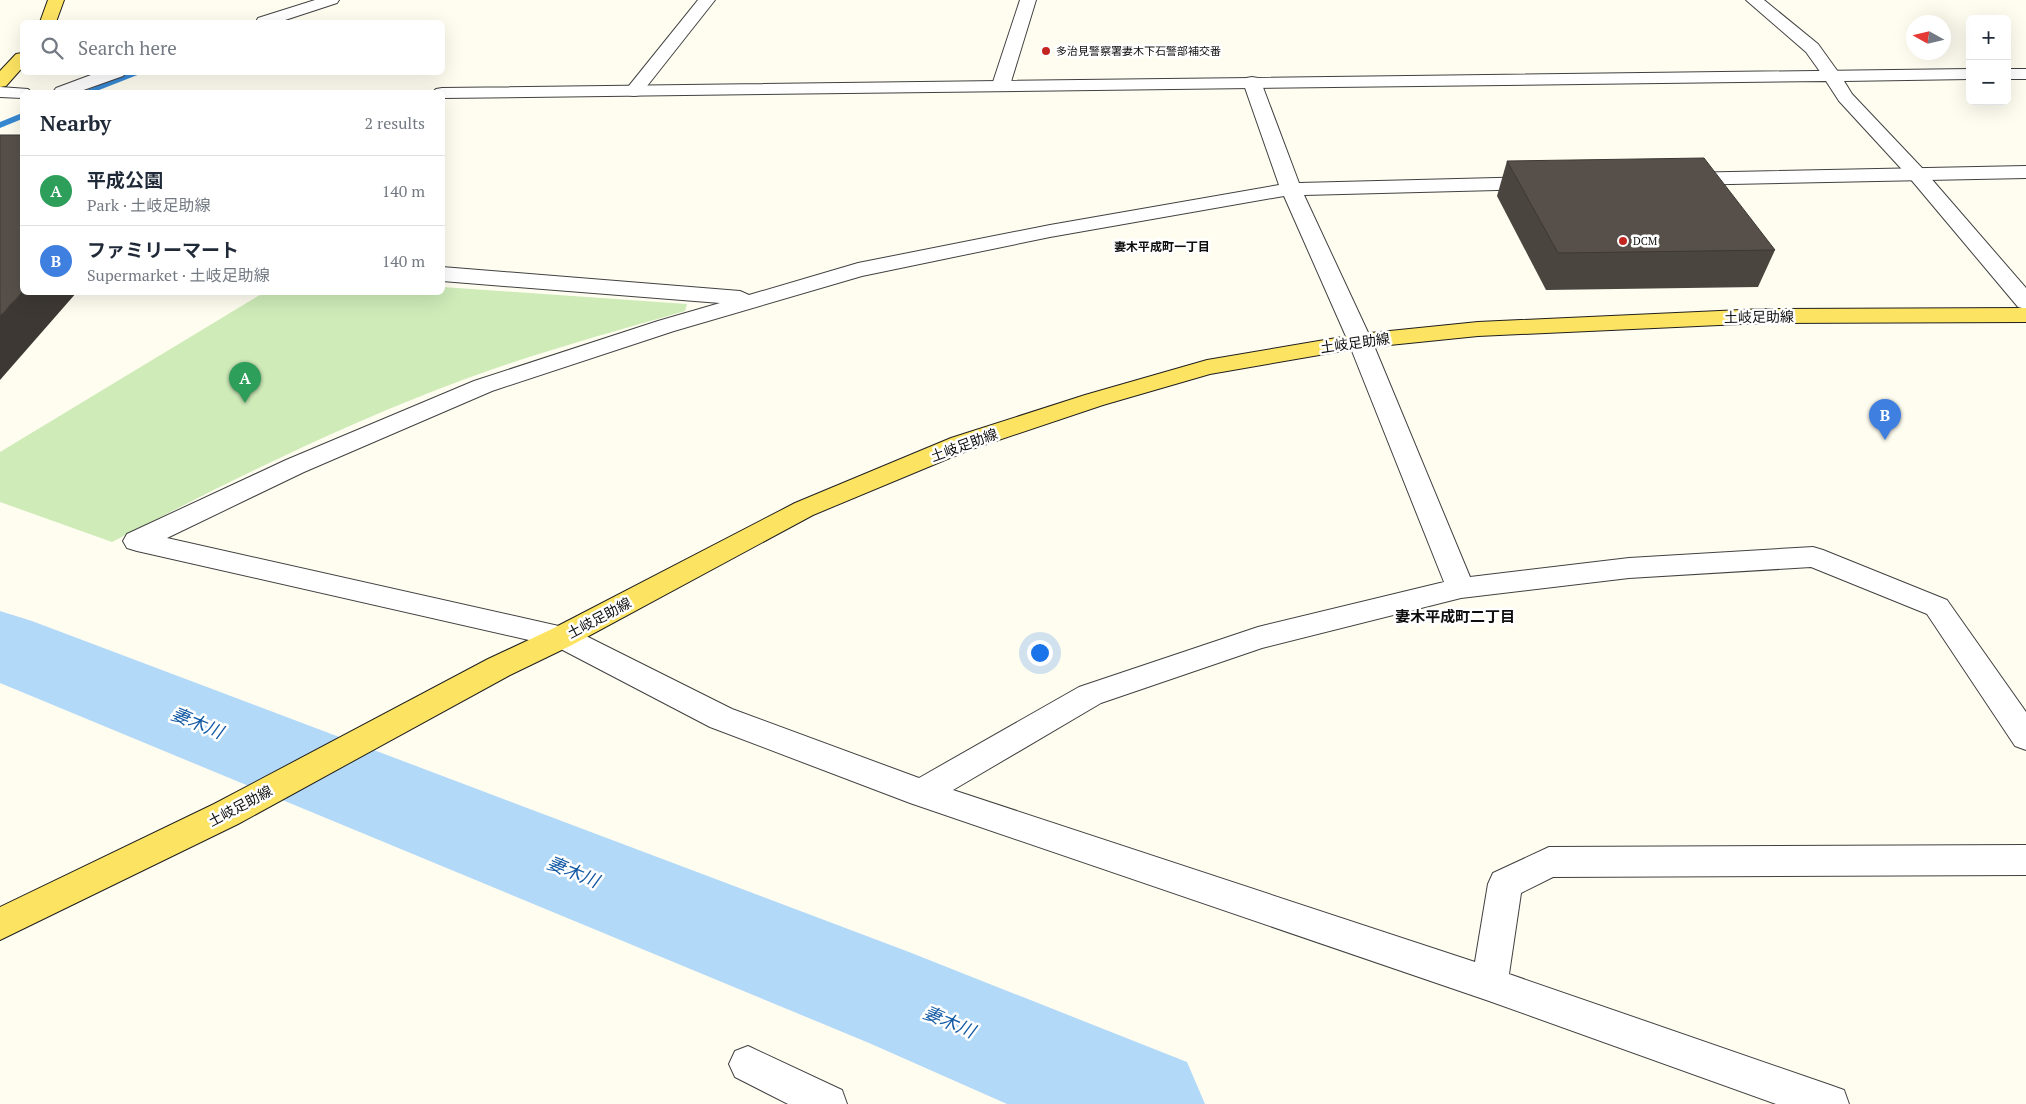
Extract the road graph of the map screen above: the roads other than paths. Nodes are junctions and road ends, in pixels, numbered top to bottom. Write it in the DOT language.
graph roads {
  1 [pos="56,0"];
  2 [pos="331,0"];
  3 [pos="707,0"];
  4 [pos="1028,0"];
  5 [pos="1754,0"];
  6 [pos="49,20"];
  7 [pos="270,20"];
  8 [pos="20,60"];
  9 [pos="1966,74"];
  10 [pos="2011,74"];
  11 [pos="2026,74"];
  12 [pos="108,75"];
  13 [pos="1832,76"];
  14 [pos="0,82"];
  15 [pos="1252,82"];
  16 [pos="1001,85"];
  17 [pos="67,90"];
  18 [pos="634,91"];
  19 [pos="0,92"];
  20 [pos="20,93"];
  21 [pos="445,93"];
  22 [pos="1915,172"];
  23 [pos="2026,172"];
  24 [pos="1668,179"];
  25 [pos="1559,182"];
  26 [pos="1292,189"];
  27 [pos="445,274"];
  28 [pos="758,300"];
  29 [pos="2026,302"];
  30 [pos="2026,315"];
  31 [pos="1360,341"];
  32 [pos="1461,588"];
  33 [pos="562,637"];
  34 [pos="2026,737"];
  35 [pos="921,792"];
  36 [pos="2026,860"];
  37 [pos="0,924"];
  38 [pos="1489,984"];
  39 [pos="748,1064"];
  40 [pos="828,1104"];
  41 [pos="1830,1104"];
  1 -- 6 [label="main road"];
  2 -- 7 [label="street"];
  3 -- 18 [label="street"];
  4 -- 16 [label="street"];
  5 -- 13 [label="street"];
  8 -- 14 [label="main road"];
  9 -- 13 [label="street"];
  10 -- 11 [label="street"];
  12 -- 17 [label="street"];
  13 -- 15 [label="street"];
  13 -- 22 [label="street"];
  15 -- 16 [label="street"];
  15 -- 26 [label="street"];
  16 -- 18 [label="street"];
  18 -- 21 [label="street"];
  19 -- 20 [label="street"];
  22 -- 23 [label="street"];
  22 -- 24 [label="street"];
  22 -- 29 [label="street"];
  25 -- 26 [label="street"];
  26 -- 28 [label="street"];
  26 -- 31 [label="street"];
  27 -- 28 [label="street"];
  28 -- 33 [label="street"];
  30 -- 31 [label="main road, 土岐足助線"];
  31 -- 32 [label="street"];
  31 -- 33 [label="main road, 土岐足助線"];
  32 -- 34 [label="street"];
  32 -- 35 [label="street"];
  33 -- 35 [label="street"];
  33 -- 37 [label="main road, 土岐足助線"];
  35 -- 38 [label="street"];
  36 -- 38 [label="street"];
  38 -- 41 [label="street"];
  39 -- 40 [label="street"];
}
